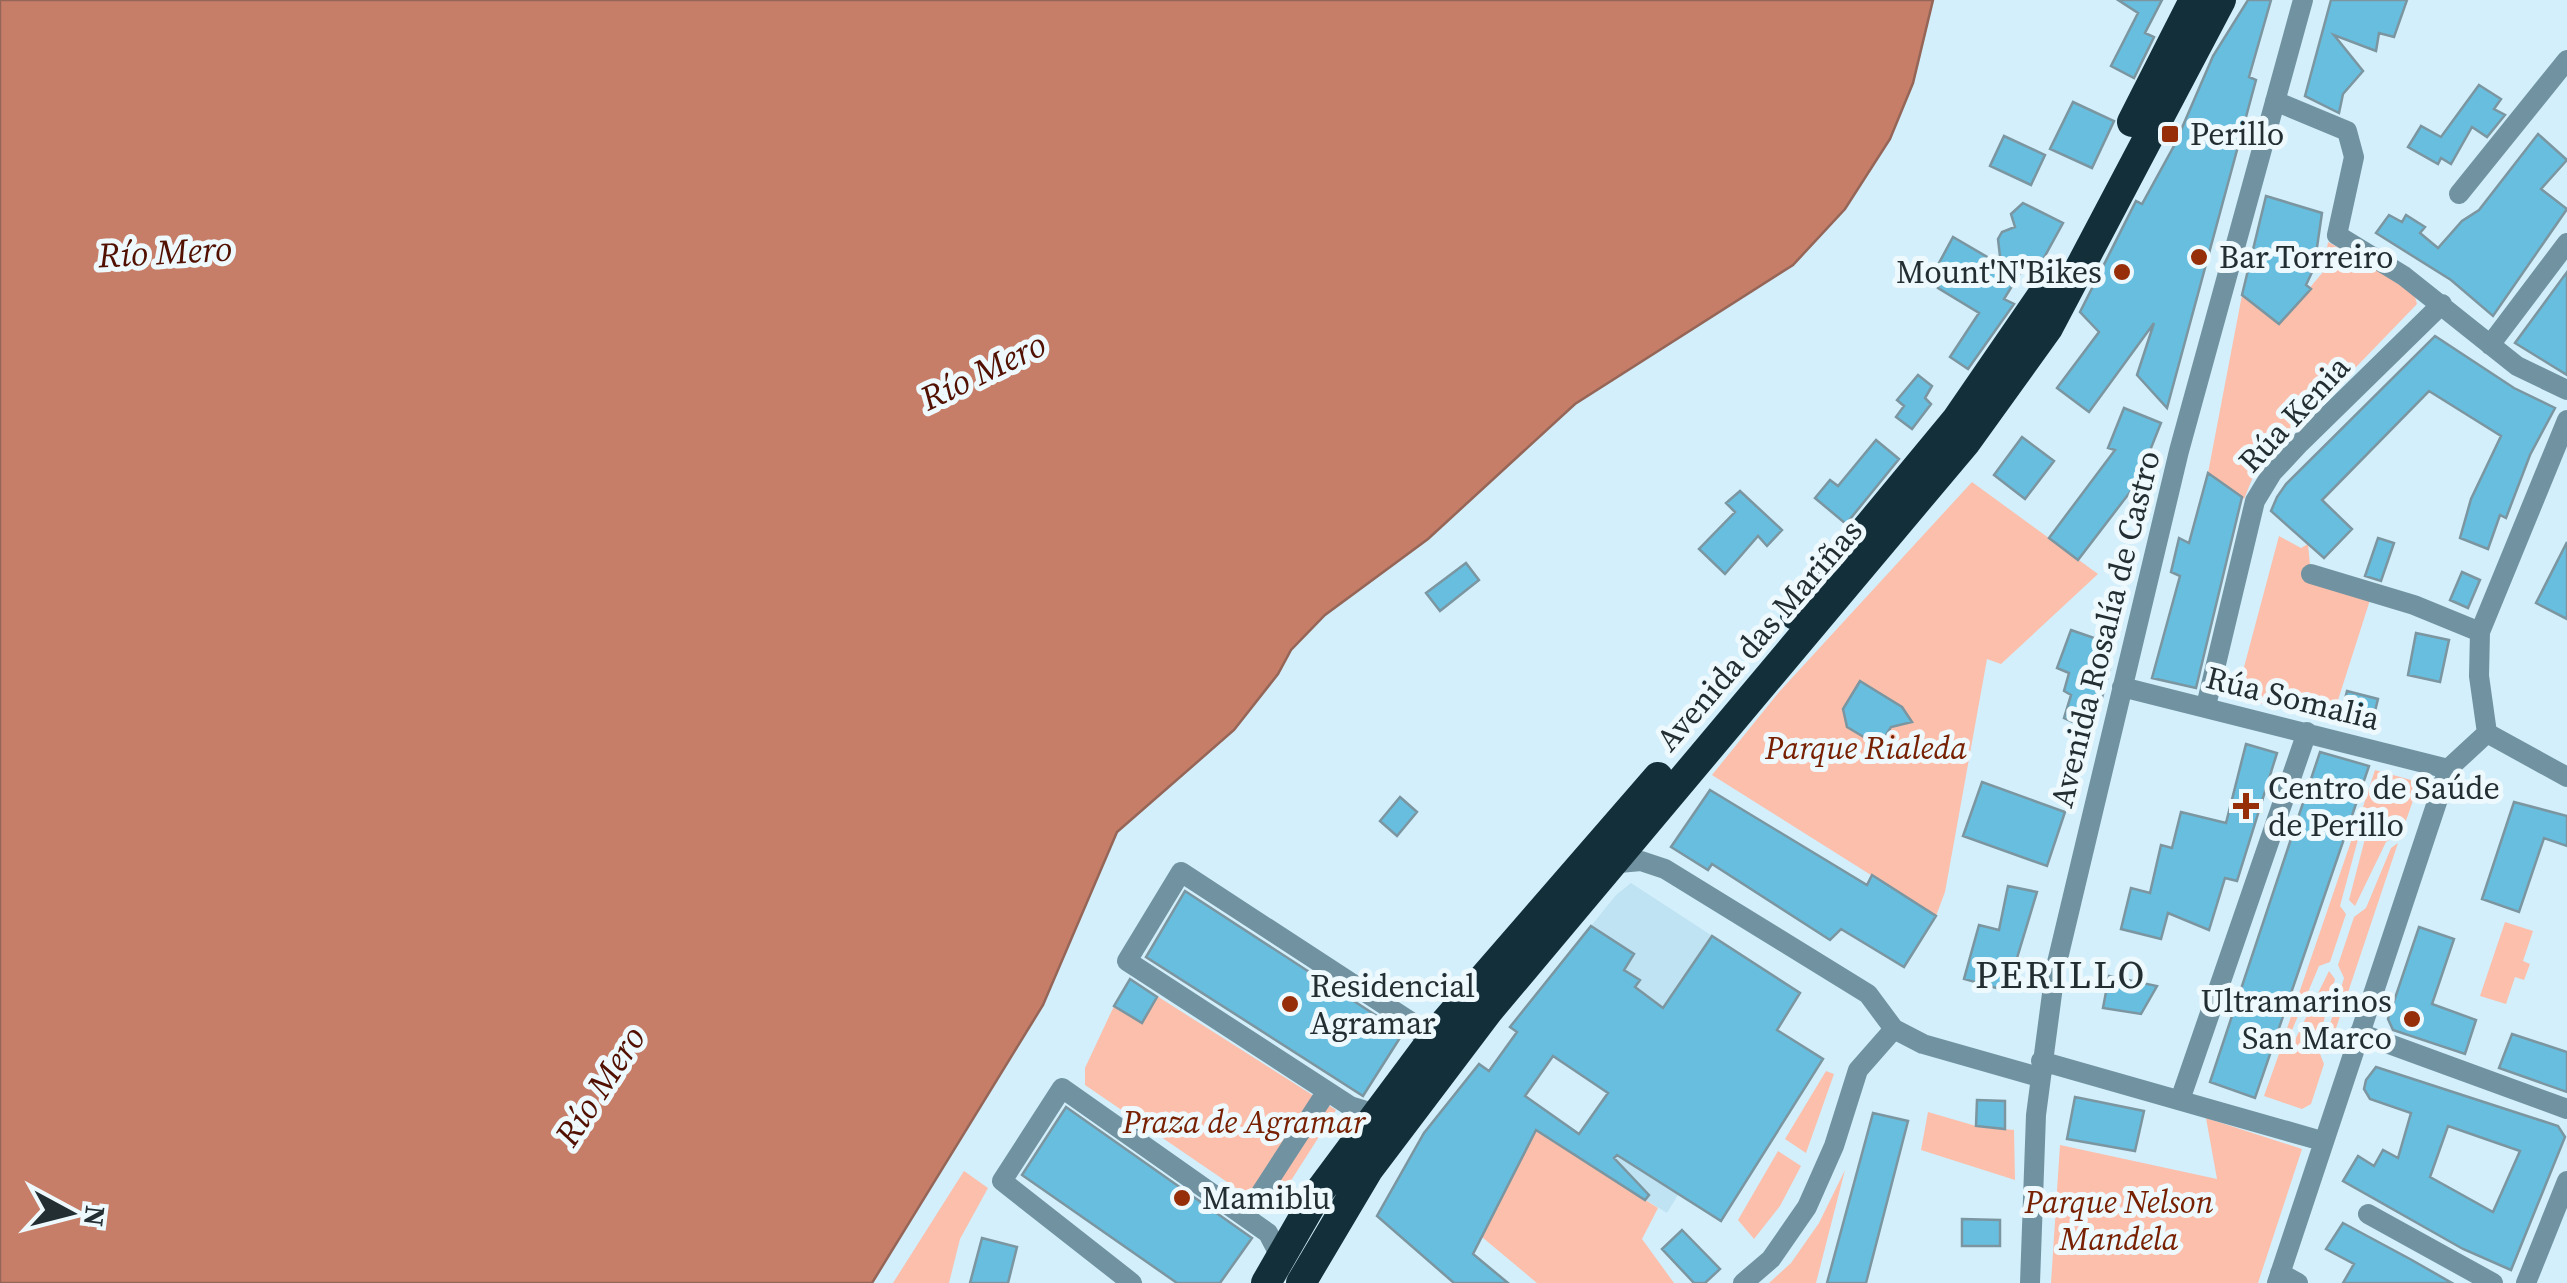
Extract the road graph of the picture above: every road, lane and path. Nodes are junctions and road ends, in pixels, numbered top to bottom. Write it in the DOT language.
graph roads {
  1 [pos="2194,0"];
  2 [pos="2221,0"];
  3 [pos="2303,0"];
  4 [pos="2567,60"];
  5 [pos="2275,101"];
  6 [pos="2459,194"];
  7 [pos="2567,243"];
  8 [pos="2442,304"];
  9 [pos="2490,345"];
  10 [pos="2567,390"];
  11 [pos="2567,420"];
  12 [pos="2312,574"];
  13 [pos="2480,632"];
  14 [pos="2122,687"];
  15 [pos="2206,706"];
  16 [pos="2307,732"];
  17 [pos="2486,733"];
  18 [pos="1681,753"];
  19 [pos="2448,769"];
  20 [pos="2567,777"];
  21 [pos="1674,788"];
  22 [pos="1619,863"];
  23 [pos="1894,1029"];
  24 [pos="2358,1033"];
  25 [pos="1430,1046"];
  26 [pos="2040,1069"];
  27 [pos="1327,1091"];
  28 [pos="2180,1100"];
  29 [pos="2567,1109"];
  30 [pos="1376,1114"];
  31 [pos="2322,1141"];
  32 [pos="2567,1181"];
  33 [pos="2368,1214"];
  34 [pos="1246,1216"];
  35 [pos="1276,1274"];
  36 [pos="2285,1280"];
  37 [pos="1132,1283"];
  38 [pos="1300,1283"];
  39 [pos="1315,1283"];
  40 [pos="1743,1283"];
  41 [pos="2030,1283"];
  42 [pos="2493,1283"];
  43 [pos="2526,1283"];
  1 -- 18 [label="highway, Avenida das Mariñas"];
  2 -- 21 [label="highway, Avenida das Mariñas"];
  3 -- 5 [label="street, Avenida Rosalía de Castro"];
  4 -- 6 [label="street"];
  5 -- 8 [label="street"];
  5 -- 14 [label="street, Avenida Rosalía de Castro"];
  7 -- 9 [label="street"];
  8 -- 9 [label="street"];
  8 -- 15 [label="street, Rúa Kenia"];
  9 -- 10 [label="street"];
  11 -- 13 [label="street"];
  12 -- 13 [label="street"];
  13 -- 17 [label="street"];
  14 -- 15 [label="street, Rúa Somalia"];
  14 -- 26 [label="street, Avenida Rosalía de Castro"];
  15 -- 16 [label="street, Rúa Somalia"];
  16 -- 19 [label="street, Rúa Somalia"];
  16 -- 28 [label="street"];
  17 -- 19 [label="street"];
  17 -- 20 [label="street"];
  18 -- 25 [label="highway"];
  18 -- 35 [label="highway, Avenida das Mariñas"];
  19 -- 24 [label="street"];
  21 -- 22 [label="highway"];
  21 -- 38 [label="highway, Avenida das Mariñas"];
  22 -- 23 [label="street"];
  22 -- 39 [label="highway"];
  23 -- 26 [label="street"];
  23 -- 40 [label="street"];
  24 -- 29 [label="street"];
  24 -- 31 [label="street"];
  25 -- 27 [label="street"];
  25 -- 30 [label="highway"];
  26 -- 28 [label="street"];
  26 -- 41 [label="street, Avenida Rosalía de Castro"];
  27 -- 30 [label="street"];
  27 -- 34 [label="street"];
  28 -- 31 [label="street"];
  30 -- 35 [label="highway"];
  31 -- 36 [label="street"];
  32 -- 43 [label="street"];
  33 -- 42 [label="street"];
  34 -- 35 [label="street"];
  34 -- 37 [label="street"];
}
